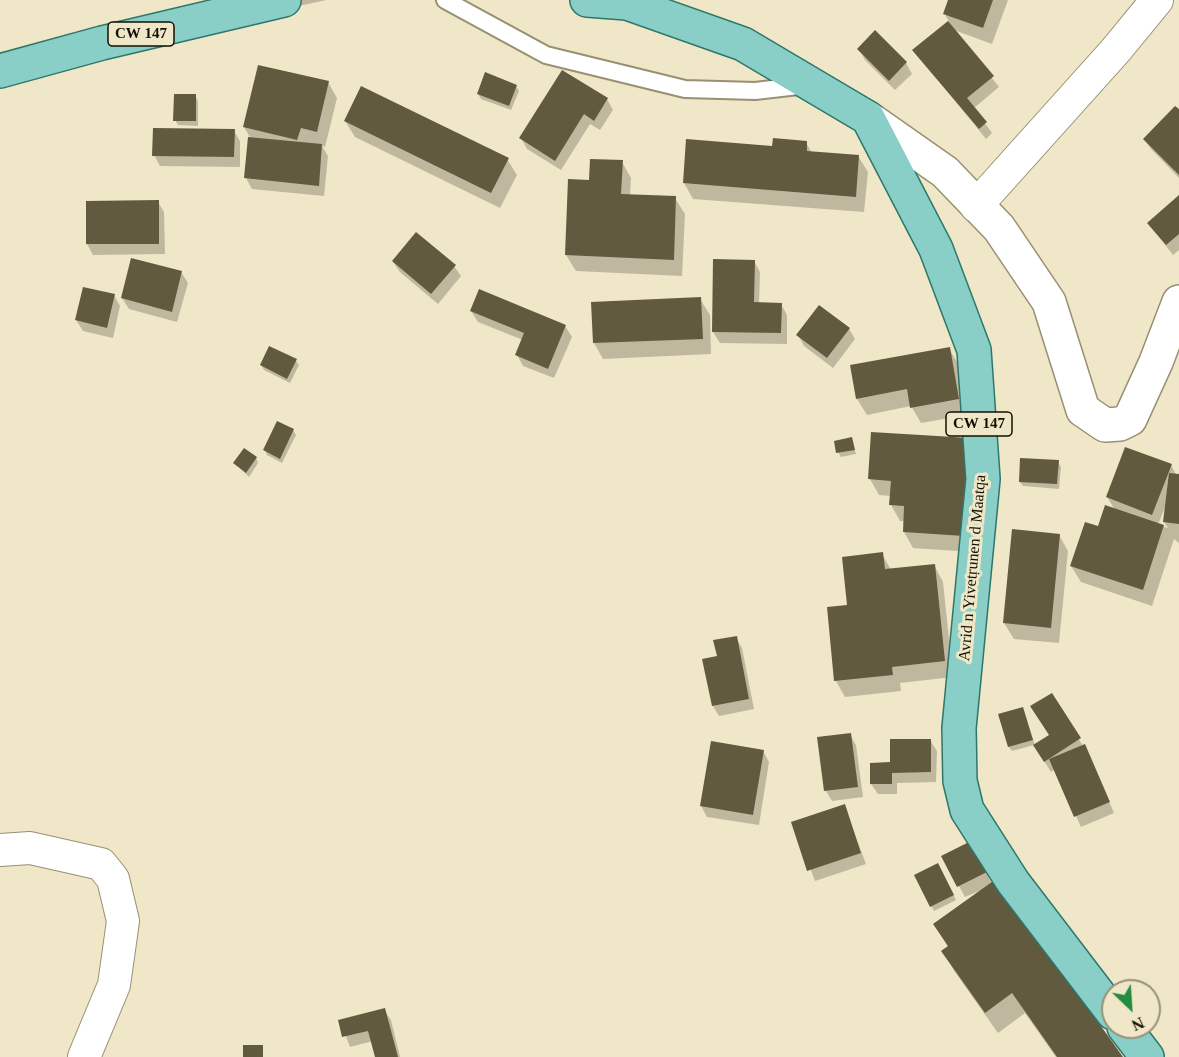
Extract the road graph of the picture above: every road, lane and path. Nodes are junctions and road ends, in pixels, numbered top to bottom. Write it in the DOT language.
graph roads {
  1 [pos="284,0"];
  2 [pos="445,0"];
  3 [pos="587,0"];
  4 [pos="1157,0"];
  5 [pos="0,70"];
  6 [pos="811,85"];
  7 [pos="868,118"];
  8 [pos="976,206"];
  9 [pos="1179,302"];
  10 [pos="0,850"];
  11 [pos="1101,997"];
  12 [pos="1133,1039"];
  13 [pos="84,1057"];
  14 [pos="1147,1057"];
  1 -- 5 [label="main road, CW 147"];
  2 -- 6 [label="lane"];
  3 -- 6 [label="main road"];
  4 -- 8 [label="street"];
  6 -- 7 [label="main road"];
  7 -- 8 [label="street"];
  7 -- 11 [label="main road, Avrid n Yivetṛunen d Maatqa / CW 147"];
  8 -- 9 [label="street"];
  10 -- 13 [label="street"];
  12 -- 14 [label="main road"];
}
